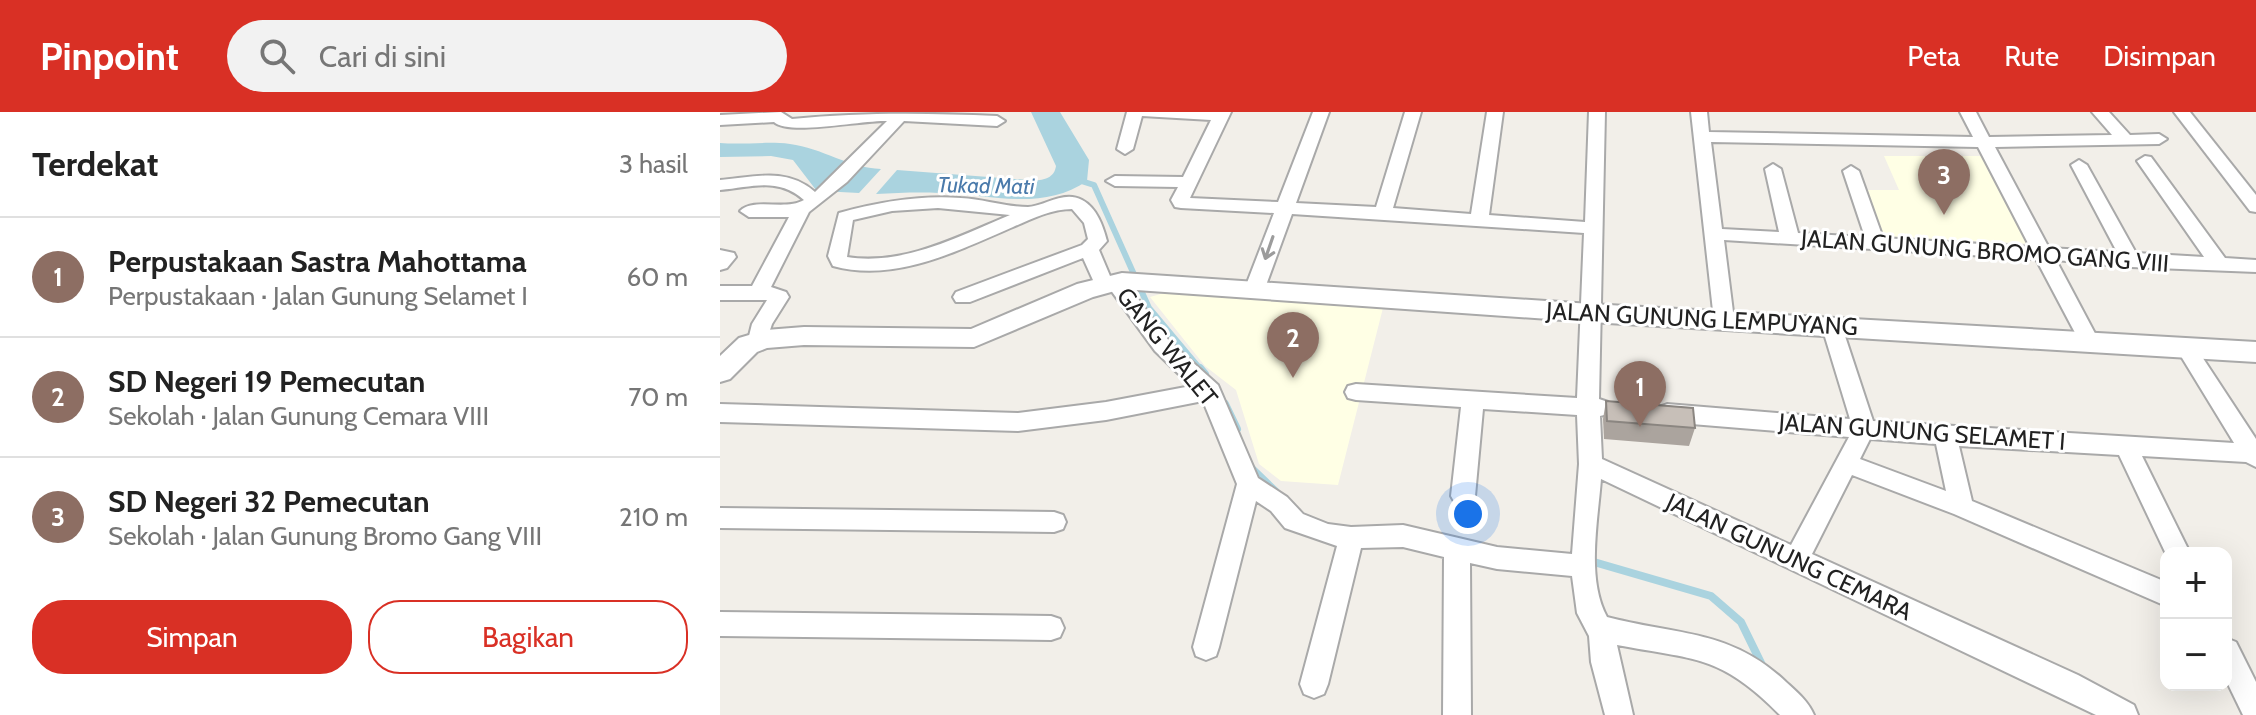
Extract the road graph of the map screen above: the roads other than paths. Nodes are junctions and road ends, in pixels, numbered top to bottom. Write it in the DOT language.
graph roads {
  1 [pos="1135,112"];
  2 [pos="1143,112"];
  3 [pos="1321,112"];
  4 [pos="1413,112"];
  5 [pos="1495,112"];
  6 [pos="1597,112"];
  7 [pos="1699,112"];
  8 [pos="1968,112"];
  9 [pos="2100,112"];
  10 [pos="2182,112"];
  11 [pos="902,114"];
  12 [pos="1222,114"];
  13 [pos="774,115"];
  14 [pos="720,120"];
  15 [pos="997,121"];
  16 [pos="1704,137"];
  17 [pos="2125,139"];
  18 [pos="2159,139"];
  19 [pos="1985,142"];
  20 [pos="1125,149"];
  21 [pos="2145,161"];
  22 [pos="2079,165"];
  23 [pos="1773,169"];
  24 [pos="1851,171"];
  25 [pos="1115,181"];
  26 [pos="1189,182"];
  27 [pos="720,185"];
  28 [pos="812,201"];
  29 [pos="2256,207"];
  30 [pos="1282,208"];
  31 [pos="749,211"];
  32 [pos="1032,213"];
  33 [pos="1383,213"];
  34 [pos="1479,219"];
  35 [pos="1595,228"];
  36 [pos="1714,234"];
  37 [pos="1790,239"];
  38 [pos="1876,243"];
  39 [pos="1089,249"];
  40 [pos="2044,253"];
  41 [pos="720,256"];
  42 [pos="2131,261"];
  43 [pos="720,264"];
  44 [pos="2220,265"];
  45 [pos="2256,266"];
  46 [pos="1125,282"];
  47 [pos="1255,288"];
  48 [pos="720,293"];
  49 [pos="764,293"];
  50 [pos="963,297"];
  51 [pos="1591,313"];
  52 [pos="1724,320"];
  53 [pos="1832,327"];
  54 [pos="758,340"];
  55 [pos="2089,341"];
  56 [pos="2186,348"];
  57 [pos="2256,352"];
  58 [pos="720,372"];
  59 [pos="1210,391"];
  60 [pos="1356,392"];
  61 [pos="1473,401"];
  62 [pos="1588,407"];
  63 [pos="1618,409"];
  64 [pos="1649,411"];
  65 [pos="720,413"];
  66 [pos="1864,429"];
  67 [pos="1945,436"];
  68 [pos="2126,446"];
  69 [pos="2255,455"];
  70 [pos="1846,463"];
  71 [pos="1591,464"];
  72 [pos="1249,484"];
  73 [pos="1463,496"];
  74 [pos="1962,507"];
  75 [pos="720,518"];
  76 [pos="1054,522"];
  77 [pos="1351,538"];
  78 [pos="2175,547"];
  79 [pos="1457,548"];
  80 [pos="1796,561"];
  81 [pos="1583,566"];
  82 [pos="2160,591"];
  83 [pos="720,624"];
  84 [pos="1051,628"];
  85 [pos="1602,628"];
  86 [pos="1206,647"];
  87 [pos="2232,660"];
  88 [pos="1314,684"];
  89 [pos="2249,686"];
  90 [pos="2256,712"];
  91 [pos="1457,715"];
  92 [pos="1619,715"];
  93 [pos="1800,715"];
  94 [pos="2124,715"];
  1 -- 20 [label="street"];
  2 -- 12 [label="street"];
  3 -- 30 [label="street"];
  4 -- 33 [label="street"];
  5 -- 34 [label="street"];
  6 -- 35 [label="street"];
  7 -- 16 [label="street"];
  8 -- 19 [label="street"];
  9 -- 17 [label="street"];
  10 -- 29 [label="street"];
  11 -- 13 [label="street"];
  11 -- 15 [label="street"];
  11 -- 28 [label="street"];
  12 -- 26 [label="street"];
  13 -- 14 [label="street"];
  16 -- 19 [label="street"];
  16 -- 36 [label="street"];
  17 -- 18 [label="street"];
  17 -- 19 [label="street"];
  19 -- 40 [label="street"];
  21 -- 44 [label="street"];
  22 -- 42 [label="street"];
  23 -- 37 [label="street"];
  24 -- 38 [label="street"];
  25 -- 26 [label="street"];
  26 -- 30 [label="street"];
  27 -- 28 [label="street"];
  28 -- 31 [label="street"];
  28 -- 49 [label="street"];
  30 -- 33 [label="street"];
  30 -- 47 [label="street, one-way"];
  32 -- 32 [label="street"];
  32 -- 39 [label="street"];
  33 -- 34 [label="street"];
  34 -- 35 [label="street"];
  35 -- 51 [label="street"];
  36 -- 37 [label="street, JALAN GUNUNG BROMO GANG VIII"];
  36 -- 52 [label="street"];
  37 -- 38 [label="street, JALAN GUNUNG BROMO GANG VIII"];
  38 -- 40 [label="street, JALAN GUNUNG BROMO GANG VIII"];
  39 -- 46 [label="street, GANG WALET"];
  39 -- 50 [label="street"];
  40 -- 42 [label="street, JALAN GUNUNG BROMO GANG VIII"];
  40 -- 55 [label="street"];
  41 -- 43 [label="street"];
  42 -- 44 [label="street, JALAN GUNUNG BROMO GANG VIII"];
  44 -- 45 [label="street, JALAN GUNUNG BROMO GANG VIII"];
  46 -- 47 [label="street, JALAN GUNUNG LEMPUYANG"];
  46 -- 54 [label="street"];
  46 -- 59 [label="street, GANG WALET"];
  47 -- 51 [label="street, JALAN GUNUNG LEMPUYANG"];
  48 -- 49 [label="street"];
  49 -- 54 [label="street"];
  51 -- 52 [label="street, JALAN GUNUNG LEMPUYANG"];
  51 -- 62 [label="street"];
  52 -- 53 [label="street, JALAN GUNUNG LEMPUYANG"];
  53 -- 55 [label="street, JALAN GUNUNG LEMPUYANG"];
  53 -- 66 [label="street"];
  54 -- 58 [label="street"];
  55 -- 56 [label="street, JALAN GUNUNG LEMPUYANG"];
  56 -- 57 [label="street, JALAN GUNUNG LEMPUYANG"];
  56 -- 69 [label="street"];
  59 -- 65 [label="street"];
  59 -- 72 [label="street, GANG WALET"];
  60 -- 61 [label="street"];
  61 -- 62 [label="street"];
  61 -- 73 [label="street"];
  62 -- 63 [label="street"];
  62 -- 71 [label="street"];
  64 -- 66 [label="street, JALAN GUNUNG SELAMET I"];
  66 -- 67 [label="street, JALAN GUNUNG SELAMET I"];
  66 -- 70 [label="street"];
  67 -- 68 [label="street, JALAN GUNUNG SELAMET I"];
  67 -- 74 [label="street"];
  68 -- 69 [label="street, JALAN GUNUNG SELAMET I"];
  68 -- 78 [label="street"];
  70 -- 74 [label="street"];
  70 -- 80 [label="street"];
  71 -- 80 [label="street, JALAN GUNUNG CEMARA"];
  71 -- 81 [label="street"];
  72 -- 77 [label="street"];
  72 -- 86 [label="street"];
  74 -- 82 [label="street"];
  75 -- 76 [label="street"];
  77 -- 79 [label="street"];
  77 -- 88 [label="street"];
  79 -- 81 [label="street"];
  79 -- 91 [label="street"];
  80 -- 94 [label="street, JALAN GUNUNG CEMARA"];
  81 -- 85 [label="street"];
  83 -- 84 [label="street"];
  85 -- 92 [label="street"];
  85 -- 93 [label="street"];
  87 -- 89 [label="street"];
  89 -- 90 [label="street"];
}
